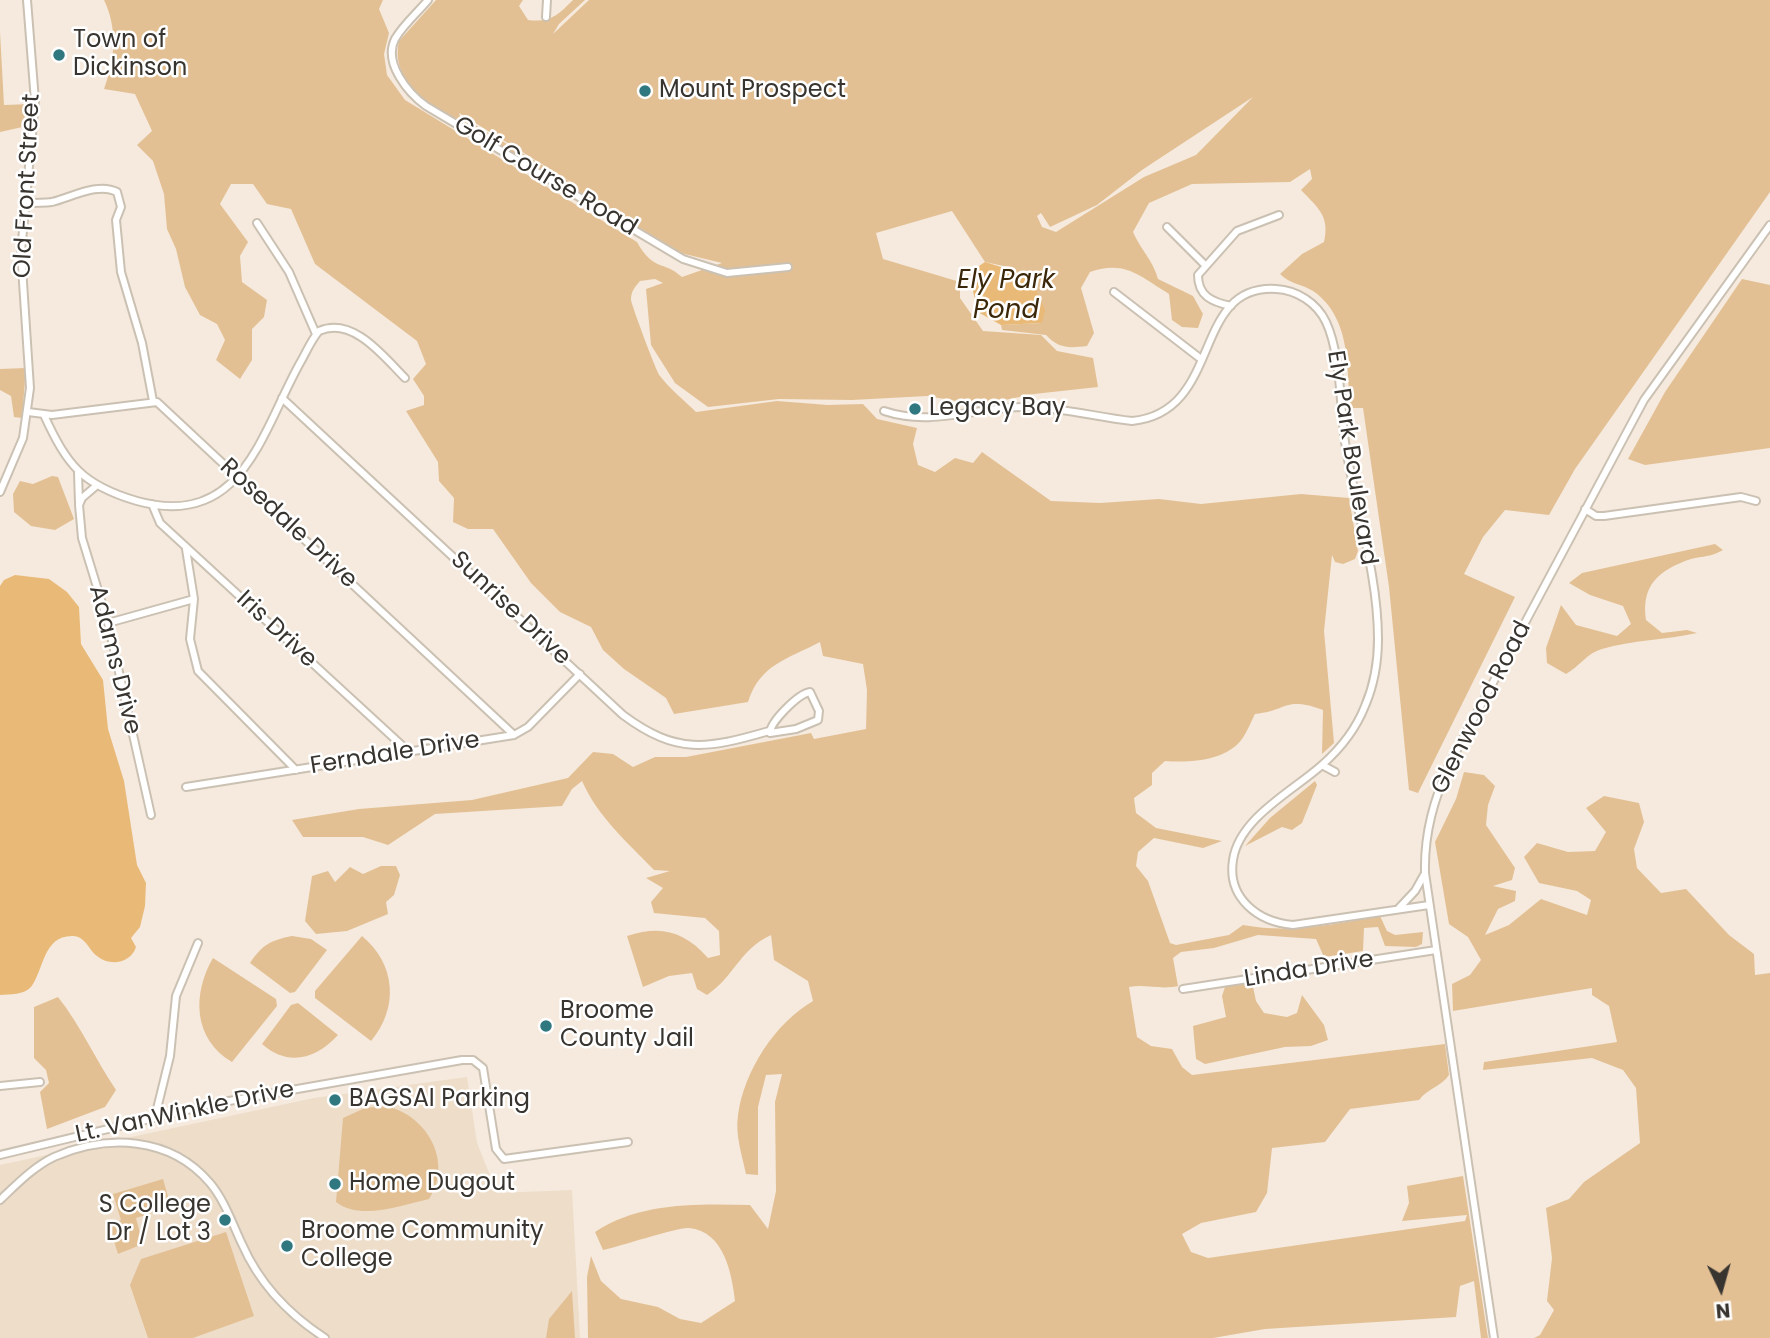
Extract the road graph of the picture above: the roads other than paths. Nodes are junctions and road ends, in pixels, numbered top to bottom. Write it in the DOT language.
graph roads {
  1 [pos="27,0"];
  2 [pos="428,0"];
  3 [pos="547,0"];
  4 [pos="546,17"];
  5 [pos="24,203"];
  6 [pos="1279,215"];
  7 [pos="257,223"];
  8 [pos="1770,225"];
  9 [pos="1167,226"];
  10 [pos="1204,264"];
  11 [pos="788,267"];
  12 [pos="1114,292"];
  13 [pos="1231,306"];
  14 [pos="316,334"];
  15 [pos="1201,359"];
  16 [pos="405,379"];
  17 [pos="282,398"];
  18 [pos="153,401"];
  19 [pos="884,411"];
  20 [pos="28,412"];
  21 [pos="44,415"];
  22 [pos="78,473"];
  23 [pos="239,478"];
  24 [pos="96,486"];
  25 [pos="0,492"];
  26 [pos="1756,501"];
  27 [pos="152,504"];
  28 [pos="79,505"];
  29 [pos="1585,509"];
  30 [pos="186,547"];
  31 [pos="194,599"];
  32 [pos="108,623"];
  33 [pos="580,674"];
  34 [pos="769,731"];
  35 [pos="514,735"];
  36 [pos="408,752"];
  37 [pos="1322,765"];
  38 [pos="296,770"];
  39 [pos="1335,772"];
  40 [pos="186,788"];
  41 [pos="151,816"];
  42 [pos="1424,873"];
  43 [pos="1429,905"];
  44 [pos="1398,909"];
  45 [pos="198,943"];
  46 [pos="1436,950"];
  47 [pos="1183,989"];
  48 [pos="40,1082"];
  49 [pos="0,1086"];
  50 [pos="155,1117"];
  51 [pos="628,1142"];
  52 [pos="0,1155"];
  53 [pos="0,1200"];
  54 [pos="325,1338"];
  55 [pos="1494,1338"];
  1 -- 5 [label="street, Old Front Street"];
  2 -- 11 [label="street, Golf Course Road"];
  3 -- 4 [label="street"];
  5 -- 18 [label="street"];
  5 -- 20 [label="street, Old Front Street"];
  6 -- 10 [label="street"];
  7 -- 14 [label="street"];
  8 -- 29 [label="street, Glenwood Road"];
  9 -- 10 [label="street"];
  10 -- 13 [label="street"];
  12 -- 15 [label="street"];
  13 -- 15 [label="street, Ely Park Boulevard"];
  13 -- 37 [label="street, Ely Park Boulevard"];
  14 -- 16 [label="street"];
  14 -- 17 [label="street"];
  15 -- 19 [label="street, Ely Park Boulevard"];
  17 -- 23 [label="street"];
  17 -- 33 [label="street, Sunrise Drive"];
  18 -- 21 [label="street"];
  18 -- 23 [label="street, Rosedale Drive"];
  20 -- 21 [label="street"];
  20 -- 25 [label="street, Old Front Street"];
  21 -- 22 [label="street"];
  22 -- 24 [label="street"];
  22 -- 28 [label="street, Adams Drive"];
  23 -- 27 [label="street"];
  23 -- 35 [label="street, Rosedale Drive"];
  24 -- 27 [label="street"];
  24 -- 28 [label="street"];
  26 -- 29 [label="street"];
  27 -- 30 [label="street, Iris Drive"];
  28 -- 32 [label="street, Adams Drive"];
  29 -- 42 [label="street, Glenwood Road"];
  30 -- 31 [label="street"];
  30 -- 36 [label="street, Iris Drive"];
  31 -- 32 [label="street"];
  31 -- 38 [label="street"];
  32 -- 41 [label="street, Adams Drive"];
  33 -- 34 [label="street, Sunrise Drive"];
  33 -- 35 [label="street, Ferndale Drive"];
  34 -- 34 [label="street, Sunrise Drive"];
  35 -- 36 [label="street, Ferndale Drive"];
  36 -- 38 [label="street, Ferndale Drive"];
  37 -- 39 [label="street"];
  37 -- 44 [label="street, Ely Park Boulevard"];
  38 -- 40 [label="street, Ferndale Drive"];
  42 -- 43 [label="street, Glenwood Road"];
  42 -- 44 [label="street"];
  43 -- 44 [label="street, Ely Park Boulevard"];
  43 -- 46 [label="street, Glenwood Road"];
  45 -- 50 [label="street"];
  46 -- 47 [label="street, Linda Drive"];
  46 -- 55 [label="street, Glenwood Road"];
  48 -- 49 [label="street"];
  50 -- 51 [label="street, Lt. VanWinkle Drive"];
  50 -- 52 [label="street, Lt. VanWinkle Drive"];
  53 -- 54 [label="street"];
}
